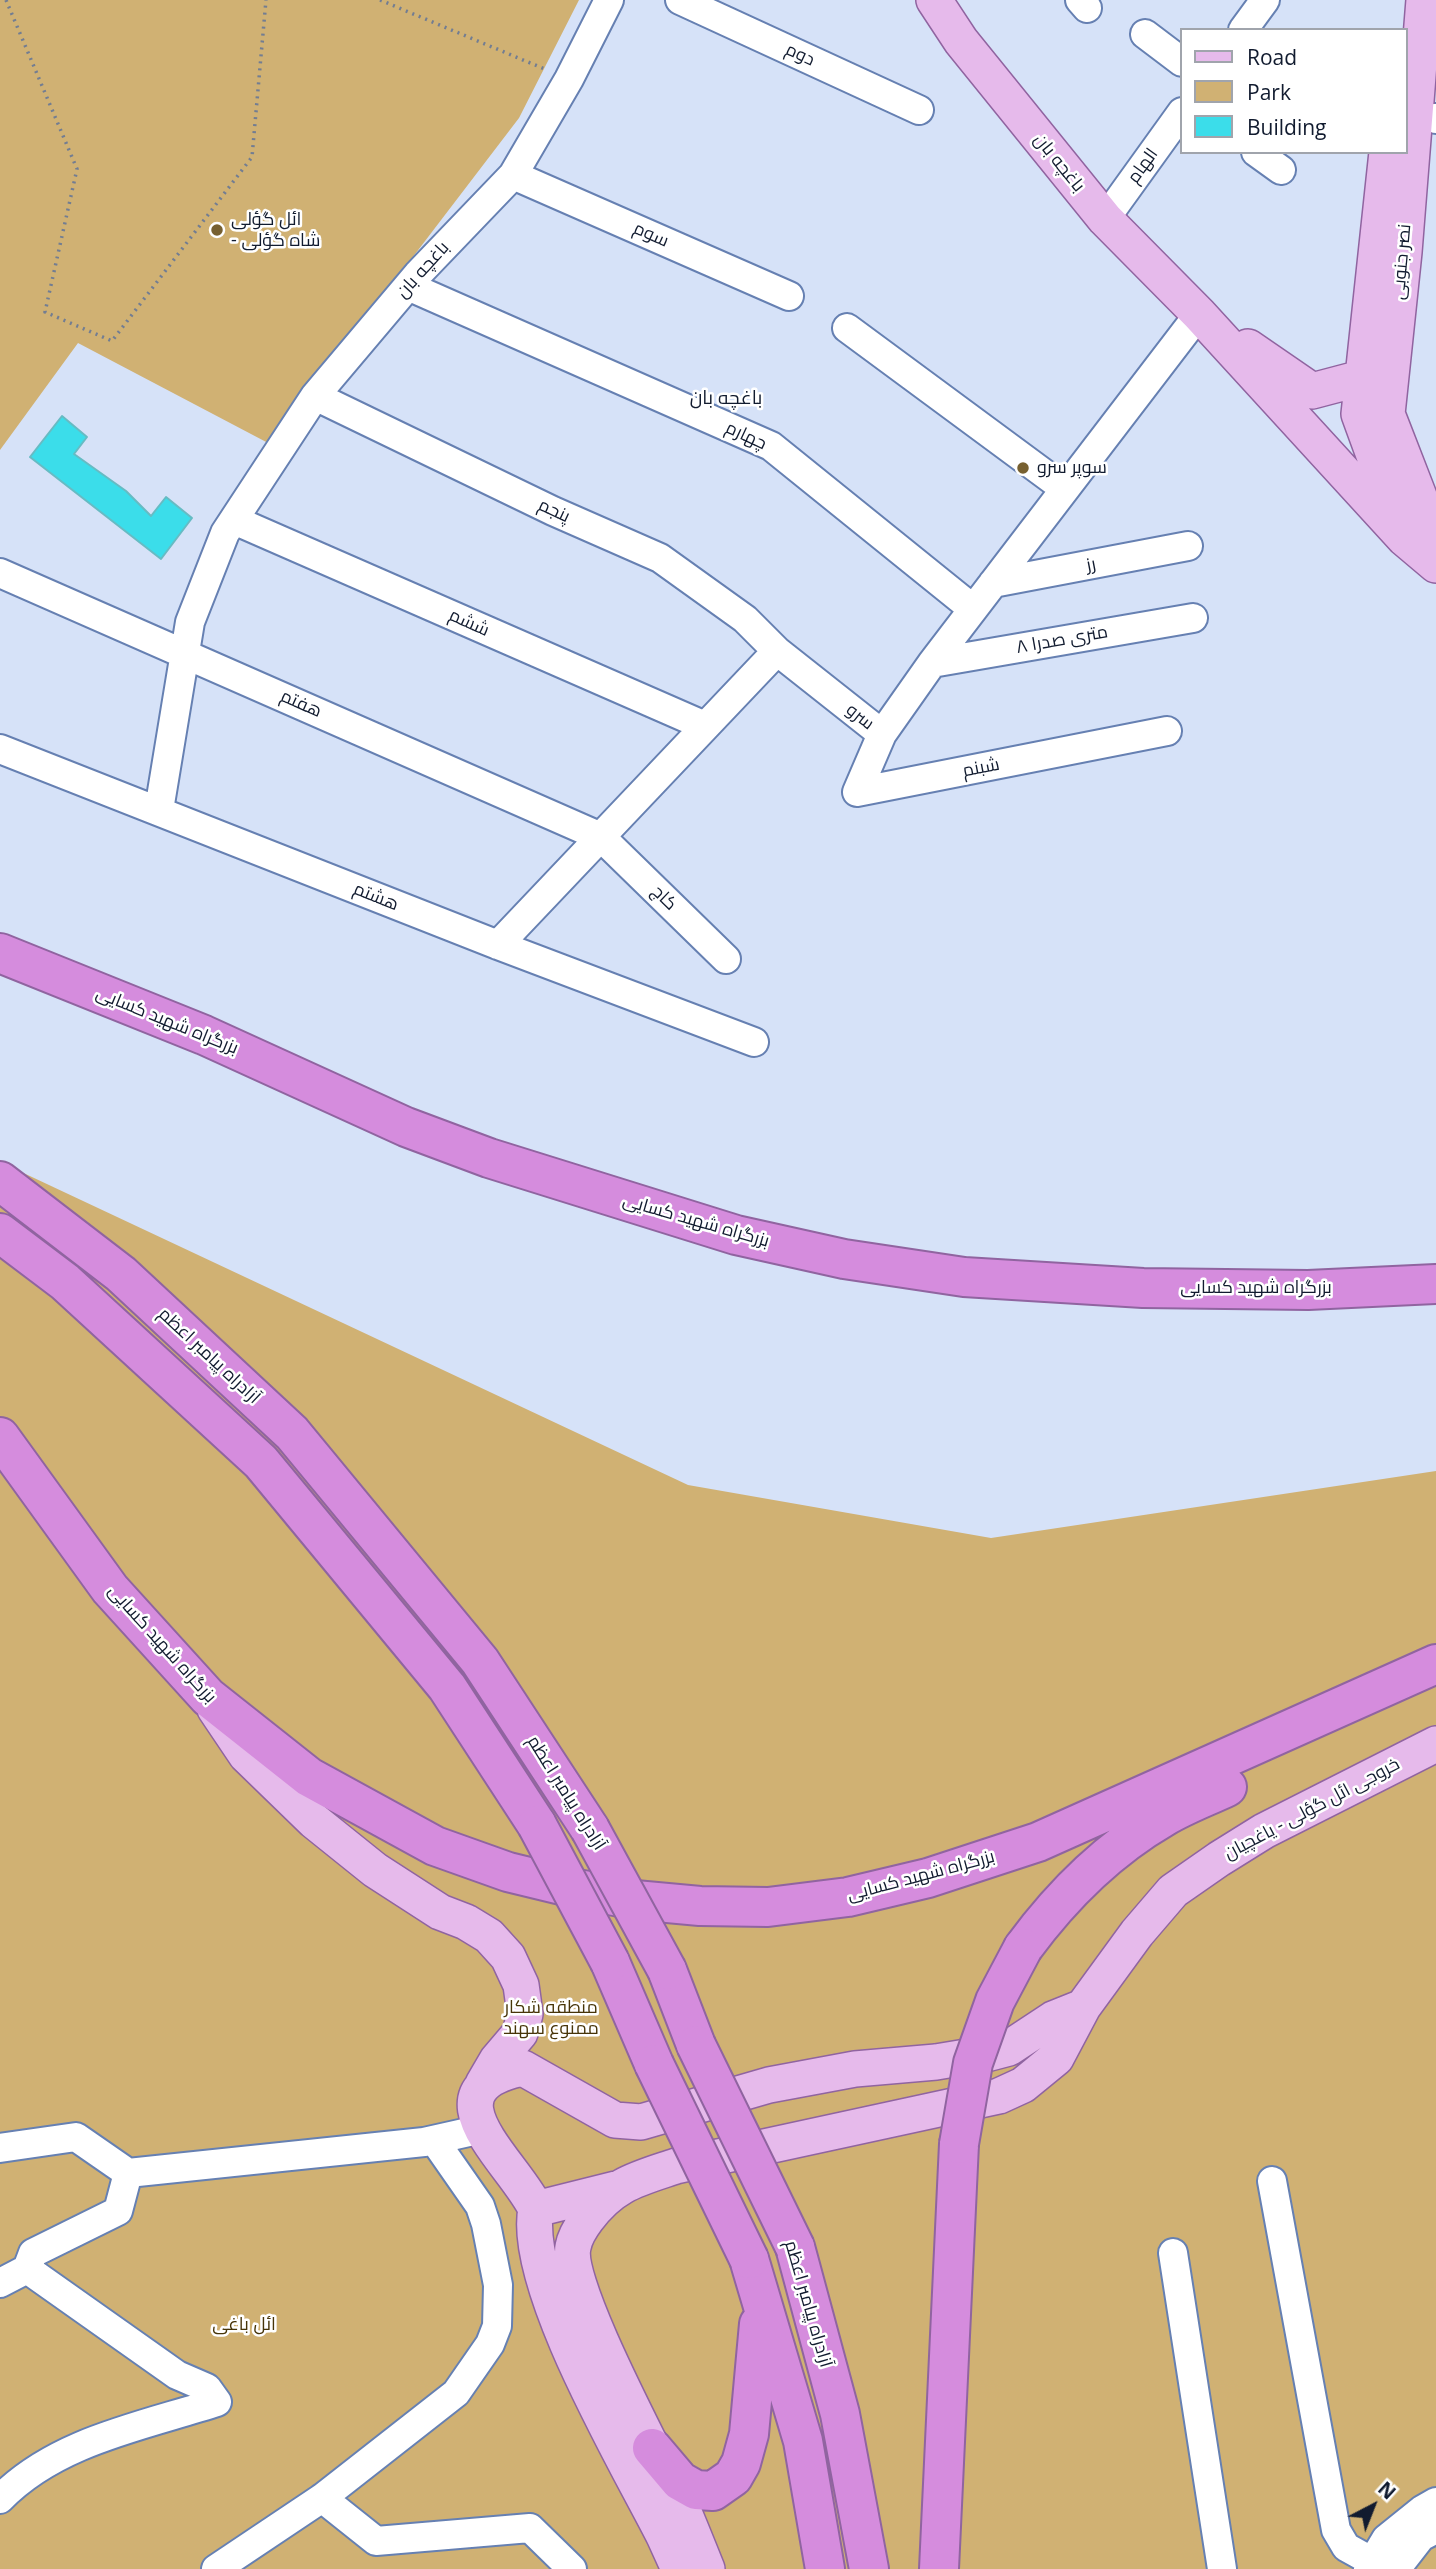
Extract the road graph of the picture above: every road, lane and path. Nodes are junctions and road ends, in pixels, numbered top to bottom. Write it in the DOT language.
graph roads {
  1 [pos="6,0"];
  2 [pos="266,0"];
  3 [pos="380,0"];
  4 [pos="609,0"];
  5 [pos="680,0"];
  6 [pos="934,0"];
  7 [pos="1265,0"];
  8 [pos="1401,0"];
  9 [pos="1424,0"];
  10 [pos="1246,28"];
  11 [pos="1398,28"];
  12 [pos="1145,34"];
  13 [pos="1180,60"];
  14 [pos="569,79"];
  15 [pos="919,110"];
  16 [pos="1180,116"];
  17 [pos="1259,154"];
  18 [pos="1387,154"];
  19 [pos="1280,170"];
  20 [pos="513,175"];
  21 [pos="1105,219"];
  22 [pos="408,286"];
  23 [pos="789,296"];
  24 [pos="1199,314"];
  25 [pos="847,328"];
  26 [pos="1365,377"];
  27 [pos="316,396"];
  28 [pos="1065,489"];
  29 [pos="229,526"];
  30 [pos="1422,527"];
  31 [pos="1188,546"];
  32 [pos="1436,565"];
  33 [pos="0,573"];
  34 [pos="993,583"];
  35 [pos="974,609"];
  36 [pos="1193,618"];
  37 [pos="777,651"];
  38 [pos="185,653"];
  39 [pos="932,663"];
  40 [pos="705,726"];
  41 [pos="1167,731"];
  42 [pos="882,734"];
  43 [pos="0,749"];
  44 [pos="159,810"];
  45 [pos="601,836"];
  46 [pos="498,945"];
  47 [pos="0,953"];
  48 [pos="726,959"];
  49 [pos="754,1042"];
  50 [pos="0,1181"];
  51 [pos="0,1233"];
  52 [pos="1436,1283"];
  53 [pos="0,1437"];
  54 [pos="1436,1664"];
  55 [pos="1436,1689"];
  56 [pos="208,1697"];
  57 [pos="1436,1744"];
  58 [pos="1083,2007"];
  59 [pos="479,2114"];
  60 [pos="434,2140"];
  61 [pos="0,2148"];
  62 [pos="128,2173"];
  63 [pos="1272,2181"];
  64 [pos="616,2189"];
  65 [pos="536,2209"];
  66 [pos="1173,2253"];
  67 [pos="27,2269"];
  68 [pos="0,2283"];
  69 [pos="761,2297"];
  70 [pos="652,2448"];
  71 [pos="322,2498"];
  72 [pos="0,2499"];
  73 [pos="1436,2502"];
  74 [pos="1436,2529"];
  75 [pos="1379,2566"];
  76 [pos="216,2569"];
  77 [pos="572,2569"];
  78 [pos="678,2569"];
  79 [pos="707,2569"];
  80 [pos="825,2569"];
  81 [pos="869,2569"];
  82 [pos="939,2569"];
  83 [pos="1222,2569"];
  1 -- 2 [label="path"];
  3 -- 14 [label="path"];
  4 -- 14 [label="street, باغچه بان"];
  5 -- 15 [label="street, دوم"];
  6 -- 21 [label="main road, باغچه بان"];
  7 -- 10 [label="street"];
  8 -- 11 [label="main road"];
  9 -- 30 [label="main road, نصر جنوبی"];
  12 -- 13 [label="street"];
  14 -- 20 [label="street, باغچه بان"];
  16 -- 21 [label="street, الهام"];
  17 -- 19 [label="street"];
  18 -- 26 [label="main road, نصر جنوبی"];
  20 -- 22 [label="street, باغچه بان"];
  20 -- 23 [label="street, سوم"];
  21 -- 24 [label="main road, باغچه بان"];
  22 -- 27 [label="street, باغچه بان"];
  22 -- 35 [label="street, چهارم"];
  24 -- 26 [label="main road"];
  24 -- 28 [label="street, سرو"];
  24 -- 30 [label="main road"];
  25 -- 28 [label="street"];
  26 -- 30 [label="main road, نصر جنوبی"];
  27 -- 29 [label="street, باغچه بان"];
  27 -- 37 [label="street, پنجم"];
  28 -- 34 [label="street, سرو"];
  29 -- 38 [label="street, باغچه بان"];
  29 -- 40 [label="street, ششم"];
  30 -- 32 [label="main road"];
  31 -- 34 [label="street, رز"];
  33 -- 38 [label="street, هفتم"];
  34 -- 35 [label="street, سرو"];
  35 -- 39 [label="street, سرو"];
  36 -- 39 [label="street, ۸ متری صدرا"];
  37 -- 40 [label="street"];
  37 -- 42 [label="street, سرو"];
  38 -- 44 [label="street, باغچه بان"];
  38 -- 45 [label="street, هفتم"];
  39 -- 42 [label="street, سرو"];
  40 -- 45 [label="street"];
  41 -- 42 [label="street, شبنم"];
  43 -- 44 [label="street, هشتم"];
  44 -- 46 [label="street, هشتم"];
  45 -- 46 [label="street"];
  45 -- 48 [label="street, کاج"];
  46 -- 49 [label="street, هشتم"];
  47 -- 52 [label="highway, بزرگراه شهید کسایی"];
  50 -- 81 [label="highway, آزادراه پیامبر اعظم, bridge"];
  51 -- 69 [label="highway, bridge"];
  53 -- 56 [label="highway, بزرگراه شهید کسایی"];
  54 -- 56 [label="highway, بزرگراه شهید کسایی"];
  55 -- 82 [label="highway, bridge"];
  56 -- 59 [label="main road"];
  57 -- 58 [label="main road, خروجی ائل گؤلی - یاغچیان"];
  58 -- 59 [label="main road"];
  58 -- 64 [label="main road, خروجی ائل گؤلی - یاغچیان"];
  59 -- 60 [label="street"];
  59 -- 65 [label="main road"];
  60 -- 62 [label="street"];
  60 -- 71 [label="street"];
  61 -- 62 [label="street"];
  62 -- 67 [label="street"];
  63 -- 75 [label="street"];
  64 -- 65 [label="main road, خروجی ائل گؤلی - یاغچیان"];
  64 -- 70 [label="main road"];
  65 -- 78 [label="main road"];
  66 -- 83 [label="street"];
  67 -- 68 [label="street"];
  67 -- 72 [label="street"];
  69 -- 70 [label="highway"];
  69 -- 80 [label="highway"];
  70 -- 79 [label="main road"];
  71 -- 76 [label="street"];
  71 -- 77 [label="street"];
  73 -- 75 [label="street"];
  74 -- 75 [label="street"];
}
